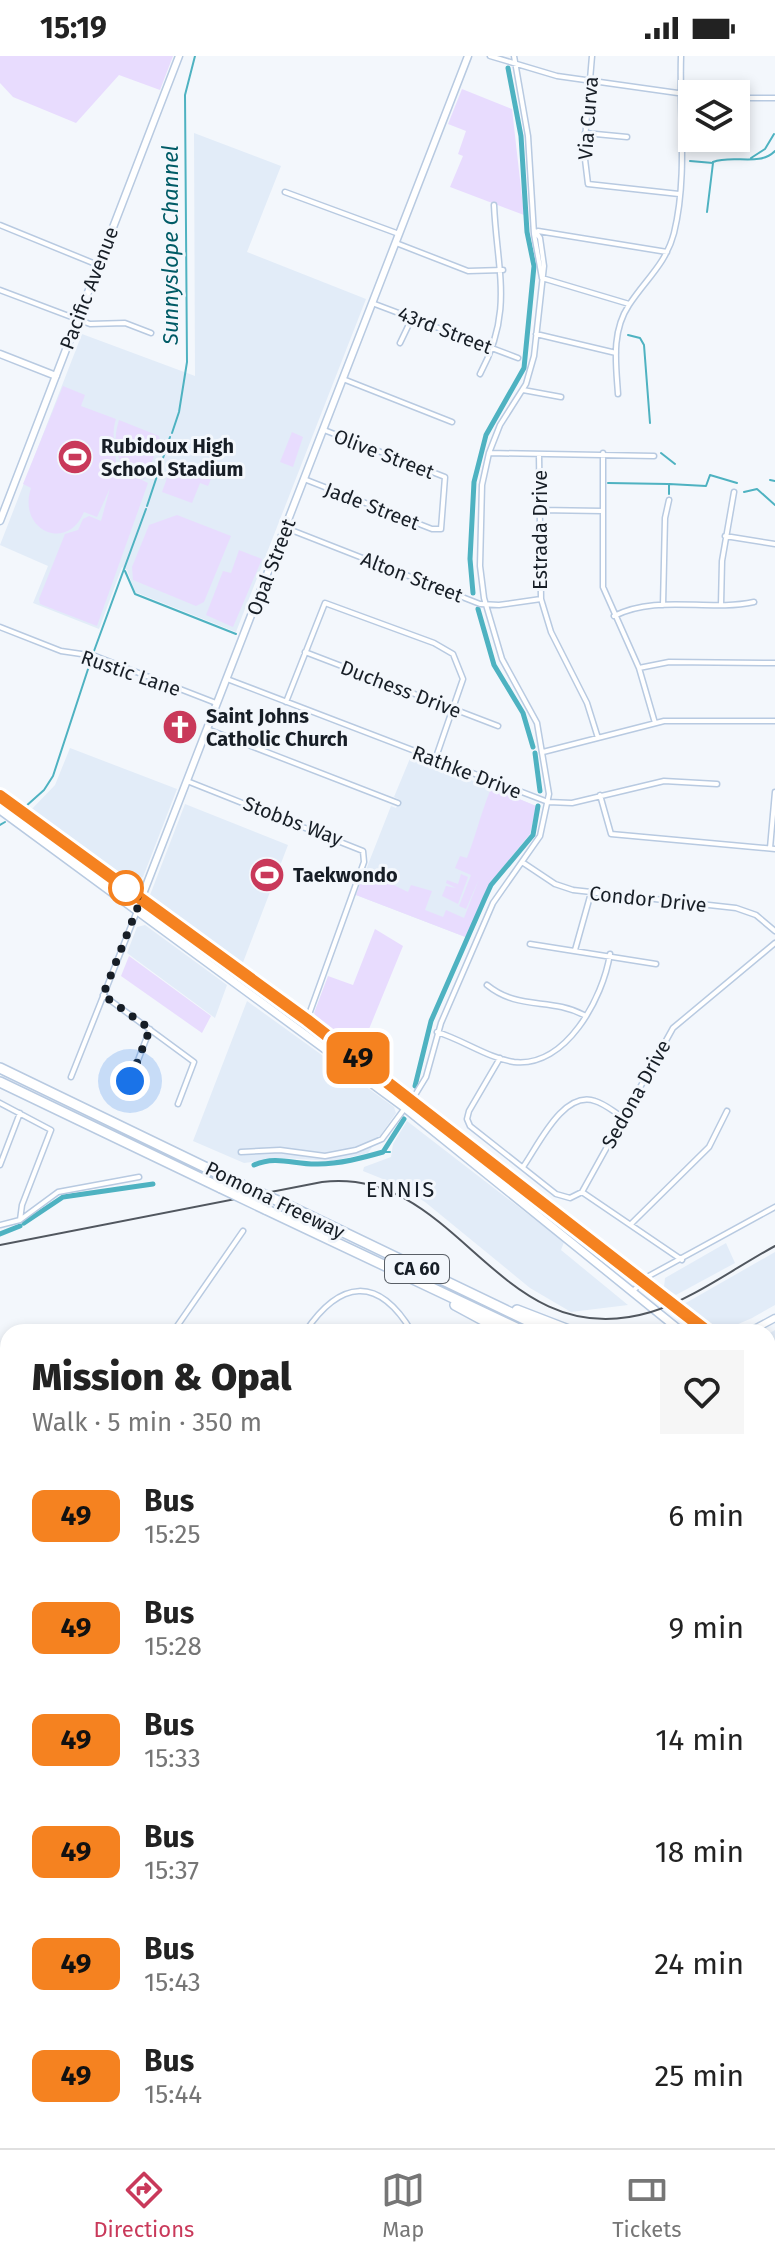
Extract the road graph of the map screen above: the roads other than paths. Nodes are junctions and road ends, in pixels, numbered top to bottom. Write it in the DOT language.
graph roads {
  1 [pos="179,56"];
  2 [pos="468,56"];
  3 [pos="490,56"];
  4 [pos="514,56"];
  5 [pos="592,56"];
  6 [pos="681,56"];
  7 [pos="514,65"];
  8 [pos="590,80"];
  9 [pos="680,80"];
  10 [pos="678,94"];
  11 [pos="750,98"];
  12 [pos="775,98"];
  13 [pos="585,133"];
  14 [pos="627,137"];
  15 [pos="682,152"];
  16 [pos="285,192"];
  17 [pos="679,194"];
  18 [pos="494,205"];
  19 [pos="0,225"];
  20 [pos="535,231"];
  21 [pos="399,234"];
  22 [pos="396,243"];
  23 [pos="667,252"];
  24 [pos="98,265"];
  25 [pos="503,270"];
  26 [pos="542,278"];
  27 [pos="0,290"];
  28 [pos="372,303"];
  29 [pos="629,304"];
  30 [pos="412,318"];
  31 [pos="77,320"];
  32 [pos="151,333"];
  33 [pos="535,334"];
  34 [pos="400,343"];
  35 [pos="494,348"];
  36 [pos="616,353"];
  37 [pos="0,354"];
  38 [pos="518,358"];
  39 [pos="480,374"];
  40 [pos="56,376"];
  41 [pos="343,379"];
  42 [pos="523,390"];
  43 [pos="618,394"];
  44 [pos="561,397"];
  45 [pos="452,422"];
  46 [pos="324,430"];
  47 [pos="489,453"];
  48 [pos="603,453"];
  49 [pos="539,454"];
  50 [pos="654,456"];
  51 [pos="304,479"];
  52 [pos="734,492"];
  53 [pos="669,500"];
  54 [pos="539,510"];
  55 [pos="603,511"];
  56 [pos="0,521"];
  57 [pos="286,528"];
  58 [pos="441,529"];
  59 [pos="725,536"];
  60 [pos="775,544"];
  61 [pos="541,599"];
  62 [pos="754,602"];
  63 [pos="486,605"];
  64 [pos="663,605"];
  65 [pos="721,605"];
  66 [pos="614,616"];
  67 [pos="0,627"];
  68 [pos="305,652"];
  69 [pos="775,663"];
  70 [pos="639,668"];
  71 [pos="227,679"];
  72 [pos="286,703"];
  73 [pos="217,704"];
  74 [pos="455,710"];
  75 [pos="775,721"];
  76 [pos="655,723"];
  77 [pos="498,726"];
  78 [pos="207,729"];
  79 [pos="598,738"];
  80 [pos="543,752"];
  81 [pos="435,760"];
  82 [pos="187,781"];
  83 [pos="717,784"];
  84 [pos="775,792"];
  85 [pos="600,795"];
  86 [pos="0,796"];
  87 [pos="548,802"];
  88 [pos="398,803"];
  89 [pos="0,810"];
  90 [pos="773,848"];
  91 [pos="522,862"];
  92 [pos="591,893"];
  93 [pos="141,899"];
  94 [pos="137,910"];
  95 [pos="775,931"];
  96 [pos="775,943"];
  97 [pos="530,944"];
  98 [pos="575,950"];
  99 [pos="610,954"];
  100 [pos="656,964"];
  101 [pos="487,985"];
  102 [pos="103,995"];
  103 [pos="584,1015"];
  104 [pos="307,1020"];
  105 [pos="150,1029"];
  106 [pos="437,1032"];
  107 [pos="500,1058"];
  108 [pos="0,1068"];
  109 [pos="71,1077"];
  110 [pos="130,1081"];
  111 [pos="0,1082"];
  112 [pos="412,1100"];
  113 [pos="0,1103"];
  114 [pos="178,1104"];
  115 [pos="405,1108"];
  116 [pos="727,1111"];
  117 [pos="20,1113"];
  118 [pos="623,1117"];
  119 [pos="241,1152"];
  120 [pos="0,1165"];
  121 [pos="523,1167"];
  122 [pos="139,1177"];
  123 [pos="582,1192"];
  124 [pos="775,1207"];
  125 [pos="20,1220"];
  126 [pos="631,1224"];
  127 [pos="0,1225"];
  128 [pos="243,1231"];
  129 [pos="682,1260"];
  130 [pos="642,1281"];
  131 [pos="449,1284"];
  132 [pos="633,1291"];
  133 [pos="440,1292"];
  134 [pos="179,1324"];
  135 [pos="311,1324"];
  136 [pos="406,1324"];
  137 [pos="490,1324"];
  138 [pos="508,1324"];
  139 [pos="534,1324"];
  140 [pos="553,1324"];
  141 [pos="672,1324"];
  142 [pos="698,1324"];
  1 -- 24 [label="street, Pacific Avenue"];
  2 -- 21 [label="street, Opal Street"];
  3 -- 7 [label="street"];
  4 -- 7 [label="street"];
  5 -- 8 [label="street, Via Curva"];
  6 -- 9 [label="street"];
  7 -- 8 [label="street"];
  7 -- 20 [label="street"];
  8 -- 10 [label="street"];
  8 -- 13 [label="street, Via Curva"];
  11 -- 12 [label="street"];
  13 -- 14 [label="street"];
  13 -- 17 [label="street, Via Curva"];
  15 -- 17 [label="street"];
  16 -- 21 [label="street"];
  17 -- 23 [label="street"];
  18 -- 25 [label="street"];
  19 -- 24 [label="street"];
  20 -- 23 [label="street"];
  20 -- 26 [label="street"];
  21 -- 22 [label="street, Opal Street"];
  22 -- 25 [label="street"];
  22 -- 28 [label="street, Opal Street"];
  23 -- 29 [label="street"];
  24 -- 31 [label="street, Pacific Avenue"];
  25 -- 35 [label="street"];
  26 -- 29 [label="street"];
  26 -- 33 [label="street"];
  27 -- 31 [label="street"];
  28 -- 30 [label="street, 43rd Street"];
  28 -- 41 [label="street, Opal Street"];
  29 -- 36 [label="street"];
  30 -- 34 [label="street"];
  30 -- 35 [label="street, 43rd Street"];
  31 -- 32 [label="street"];
  31 -- 40 [label="street, Pacific Avenue"];
  33 -- 36 [label="street"];
  33 -- 42 [label="street"];
  35 -- 38 [label="street, 43rd Street"];
  35 -- 39 [label="street"];
  36 -- 43 [label="street"];
  37 -- 40 [label="street"];
  40 -- 56 [label="street, Pacific Avenue"];
  41 -- 45 [label="street"];
  41 -- 46 [label="street, Opal Street"];
  42 -- 44 [label="street"];
  42 -- 47 [label="street"];
  46 -- 51 [label="street, Opal Street"];
  46 -- 58 [label="street, Olive Street"];
  47 -- 49 [label="street"];
  47 -- 63 [label="street"];
  48 -- 49 [label="street"];
  48 -- 50 [label="street"];
  48 -- 55 [label="street"];
  49 -- 54 [label="street, Estrada Drive"];
  51 -- 57 [label="street, Opal Street"];
  51 -- 58 [label="street, Jade Street"];
  52 -- 59 [label="street"];
  53 -- 64 [label="street"];
  54 -- 55 [label="street"];
  54 -- 61 [label="street, Estrada Drive"];
  55 -- 66 [label="street"];
  57 -- 63 [label="street, Alton Street"];
  57 -- 71 [label="street, Opal Street"];
  59 -- 60 [label="street"];
  59 -- 65 [label="street"];
  61 -- 63 [label="street, Alton Street"];
  61 -- 79 [label="street, Estrada Drive"];
  62 -- 65 [label="street"];
  63 -- 80 [label="street"];
  64 -- 65 [label="street"];
  64 -- 66 [label="street"];
  66 -- 70 [label="street"];
  67 -- 73 [label="street, Rustic Lane"];
  68 -- 72 [label="street"];
  68 -- 74 [label="street, Duchess Drive"];
  68 -- 74 [label="street"];
  69 -- 70 [label="street"];
  70 -- 76 [label="street"];
  71 -- 72 [label="street, Rathke Drive"];
  71 -- 73 [label="street, Opal Street"];
  72 -- 81 [label="street, Rathke Drive"];
  73 -- 78 [label="street, Opal Street"];
  74 -- 77 [label="street, Duchess Drive"];
  74 -- 81 [label="street"];
  75 -- 76 [label="street"];
  76 -- 79 [label="street"];
  78 -- 82 [label="street, Opal Street"];
  78 -- 88 [label="street"];
  79 -- 80 [label="street"];
  80 -- 87 [label="street"];
  81 -- 87 [label="street, Rathke Drive"];
  82 -- 93 [label="street, Opal Street"];
  82 -- 104 [label="street, Stobbs Way"];
  83 -- 85 [label="street, Rathke Drive"];
  84 -- 90 [label="street"];
  85 -- 87 [label="street, Rathke Drive"];
  85 -- 90 [label="street"];
  86 -- 93 [label="main road"];
  87 -- 91 [label="street"];
  89 -- 94 [label="main road"];
  91 -- 92 [label="street, Condor Drive"];
  91 -- 106 [label="street"];
  92 -- 95 [label="street, Condor Drive"];
  92 -- 98 [label="street"];
  93 -- 94 [label="street, Opal Street"];
  93 -- 104 [label="main road"];
  94 -- 102 [label="street, Opal Street"];
  94 -- 115 [label="main road"];
  96 -- 118 [label="street, Sedona Drive"];
  97 -- 98 [label="street"];
  98 -- 99 [label="street"];
  99 -- 100 [label="street"];
  99 -- 103 [label="street"];
  101 -- 103 [label="street"];
  102 -- 105 [label="street"];
  102 -- 109 [label="street, Opal Street"];
  103 -- 107 [label="street"];
  104 -- 112 [label="main road"];
  105 -- 110 [label="street"];
  105 -- 114 [label="street"];
  106 -- 107 [label="street"];
  106 -- 112 [label="street"];
  107 -- 121 [label="street"];
  108 -- 131 [label="highway, Pomona Freeway / CA 60, bridge"];
  111 -- 133 [label="highway, Pomona Freeway / CA 60, bridge"];
  112 -- 115 [label="main road"];
  112 -- 130 [label="main road"];
  113 -- 117 [label="street"];
  115 -- 119 [label="street"];
  115 -- 132 [label="main road"];
  116 -- 126 [label="street"];
  117 -- 120 [label="street"];
  117 -- 125 [label="street"];
  118 -- 121 [label="street"];
  118 -- 123 [label="street, Sedona Drive"];
  121 -- 123 [label="street"];
  122 -- 125 [label="street"];
  123 -- 126 [label="street"];
  124 -- 129 [label="street"];
  125 -- 127 [label="street"];
  126 -- 129 [label="street"];
  128 -- 134 [label="street"];
  129 -- 130 [label="street"];
  130 -- 132 [label="street"];
  130 -- 142 [label="main road"];
  131 -- 139 [label="highway, Pomona Freeway / CA 60"];
  131 -- 140 [label="highway"];
  132 -- 141 [label="main road"];
  133 -- 137 [label="highway"];
  133 -- 138 [label="highway, Pomona Freeway / CA 60"];
  135 -- 136 [label="street"];
}
